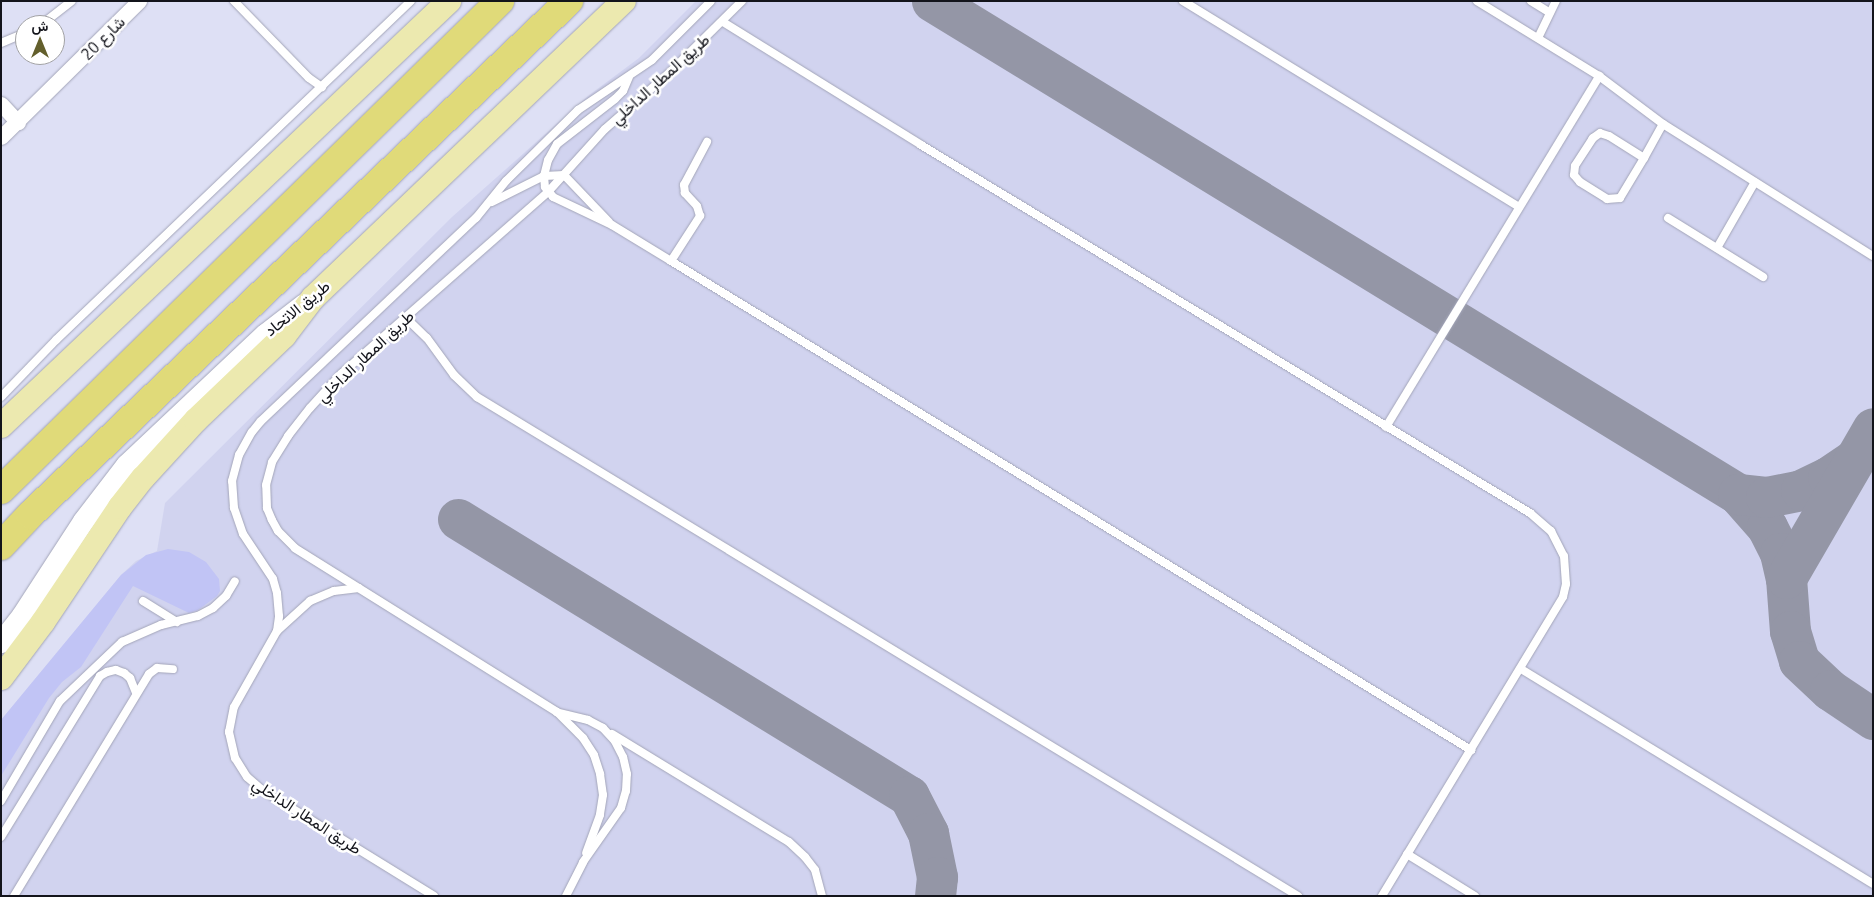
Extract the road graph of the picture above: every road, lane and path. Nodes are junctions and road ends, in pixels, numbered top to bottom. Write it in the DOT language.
graph roads {
  1 [pos="72,1"];
  2 [pos="140,1"];
  3 [pos="234,1"];
  4 [pos="411,1"];
  5 [pos="449,1"];
  6 [pos="500,1"];
  7 [pos="569,1"];
  8 [pos="624,1"];
  9 [pos="711,1"];
  10 [pos="742,1"];
  11 [pos="1183,1"];
  12 [pos="1477,1"];
  13 [pos="1531,1"];
  14 [pos="1556,1"];
  15 [pos="1550,13"];
  16 [pos="54,15"];
  17 [pos="723,22"];
  18 [pos="15,37"];
  19 [pos="1538,38"];
  20 [pos="1,43"];
  21 [pos="629,76"];
  22 [pos="1599,76"];
  23 [pos="322,87"];
  24 [pos="1,104"];
  25 [pos="18,122"];
  26 [pos="1663,124"];
  27 [pos="2,134"];
  28 [pos="707,142"];
  29 [pos="1644,158"];
  30 [pos="564,175"];
  31 [pos="544,176"];
  32 [pos="1755,182"];
  33 [pos="548,192"];
  34 [pos="490,204"];
  35 [pos="1519,207"];
  36 [pos="1668,218"];
  37 [pos="612,226"];
  38 [pos="1717,248"];
  39 [pos="1873,256"];
  40 [pos="671,261"];
  41 [pos="1763,278"];
  42 [pos="313,298"];
  43 [pos="405,317"];
  44 [pos="1,396"];
  45 [pos="1,426"];
  46 [pos="1386,427"];
  47 [pos="1,490"];
  48 [pos="1,546"];
  49 [pos="235,581"];
  50 [pos="359,588"];
  51 [pos="143,600"];
  52 [pos="177,622"];
  53 [pos="277,631"];
  54 [pos="1,642"];
  55 [pos="173,669"];
  56 [pos="1521,669"];
  57 [pos="1,678"];
  58 [pos="136,693"];
  59 [pos="557,712"];
  60 [pos="603,728"];
  61 [pos="1470,750"];
  62 [pos="1,801"];
  63 [pos="1,838"];
  64 [pos="1407,854"];
  65 [pos="583,862"];
  66 [pos="1873,884"];
  67 [pos="14,896"];
  68 [pos="434,896"];
  69 [pos="566,896"];
  70 [pos="822,896"];
  71 [pos="1298,896"];
  72 [pos="1382,896"];
  73 [pos="1475,896"];
  1 -- 16 [label="lane"];
  2 -- 25 [label="street, شارع 20"];
  3 -- 23 [label="lane"];
  4 -- 23 [label="lane"];
  5 -- 45 [label="main road"];
  6 -- 47 [label="highway"];
  7 -- 48 [label="highway, طريق الاتحاد"];
  8 -- 42 [label="main road, طريق الاتحاد"];
  9 -- 21 [label="lane, طريق المطار الداخلي"];
  10 -- 17 [label="lane, طريق المطار الداخلي"];
  11 -- 35 [label="lane"];
  12 -- 19 [label="lane"];
  13 -- 15 [label="lane"];
  14 -- 15 [label="lane"];
  15 -- 19 [label="lane"];
  17 -- 30 [label="lane, طريق المطار الداخلي"];
  17 -- 46 [label="lane"];
  18 -- 20 [label="lane"];
  19 -- 22 [label="lane"];
  21 -- 31 [label="lane"];
  21 -- 34 [label="lane, طريق المطار الداخلي"];
  22 -- 26 [label="lane"];
  22 -- 35 [label="lane"];
  23 -- 44 [label="lane"];
  24 -- 25 [label="street"];
  25 -- 27 [label="street, شارع 20"];
  26 -- 29 [label="lane"];
  26 -- 32 [label="lane"];
  28 -- 40 [label="lane"];
  29 -- 29 [label="lane"];
  30 -- 31 [label="lane"];
  30 -- 33 [label="lane, طريق المطار الداخلي"];
  30 -- 37 [label="lane"];
  31 -- 33 [label="lane"];
  31 -- 34 [label="lane"];
  32 -- 38 [label="lane"];
  32 -- 39 [label="lane"];
  33 -- 37 [label="lane"];
  33 -- 43 [label="lane, طريق المطار الداخلي"];
  34 -- 53 [label="lane, طريق المطار الداخلي"];
  35 -- 46 [label="lane"];
  36 -- 38 [label="lane"];
  37 -- 40 [label="lane"];
  38 -- 41 [label="lane"];
  40 -- 61 [label="lane"];
  42 -- 54 [label="main road, طريق الاتحاد"];
  42 -- 57 [label="main road"];
  43 -- 50 [label="lane, طريق المطار الداخلي"];
  43 -- 71 [label="lane"];
  46 -- 56 [label="lane"];
  49 -- 52 [label="lane"];
  50 -- 53 [label="lane"];
  50 -- 59 [label="lane, طريق المطار الداخلي"];
  51 -- 52 [label="lane"];
  52 -- 62 [label="lane"];
  53 -- 68 [label="lane, طريق المطار الداخلي"];
  55 -- 58 [label="lane"];
  56 -- 61 [label="lane"];
  56 -- 66 [label="lane"];
  58 -- 63 [label="lane"];
  58 -- 67 [label="lane"];
  59 -- 60 [label="lane, طريق المطار الداخلي"];
  59 -- 65 [label="lane"];
  60 -- 65 [label="lane, طريق المطار الداخلي"];
  60 -- 70 [label="lane"];
  61 -- 64 [label="lane"];
  64 -- 72 [label="lane"];
  64 -- 73 [label="lane"];
  65 -- 69 [label="lane, طريق المطار الداخلي"];
}
